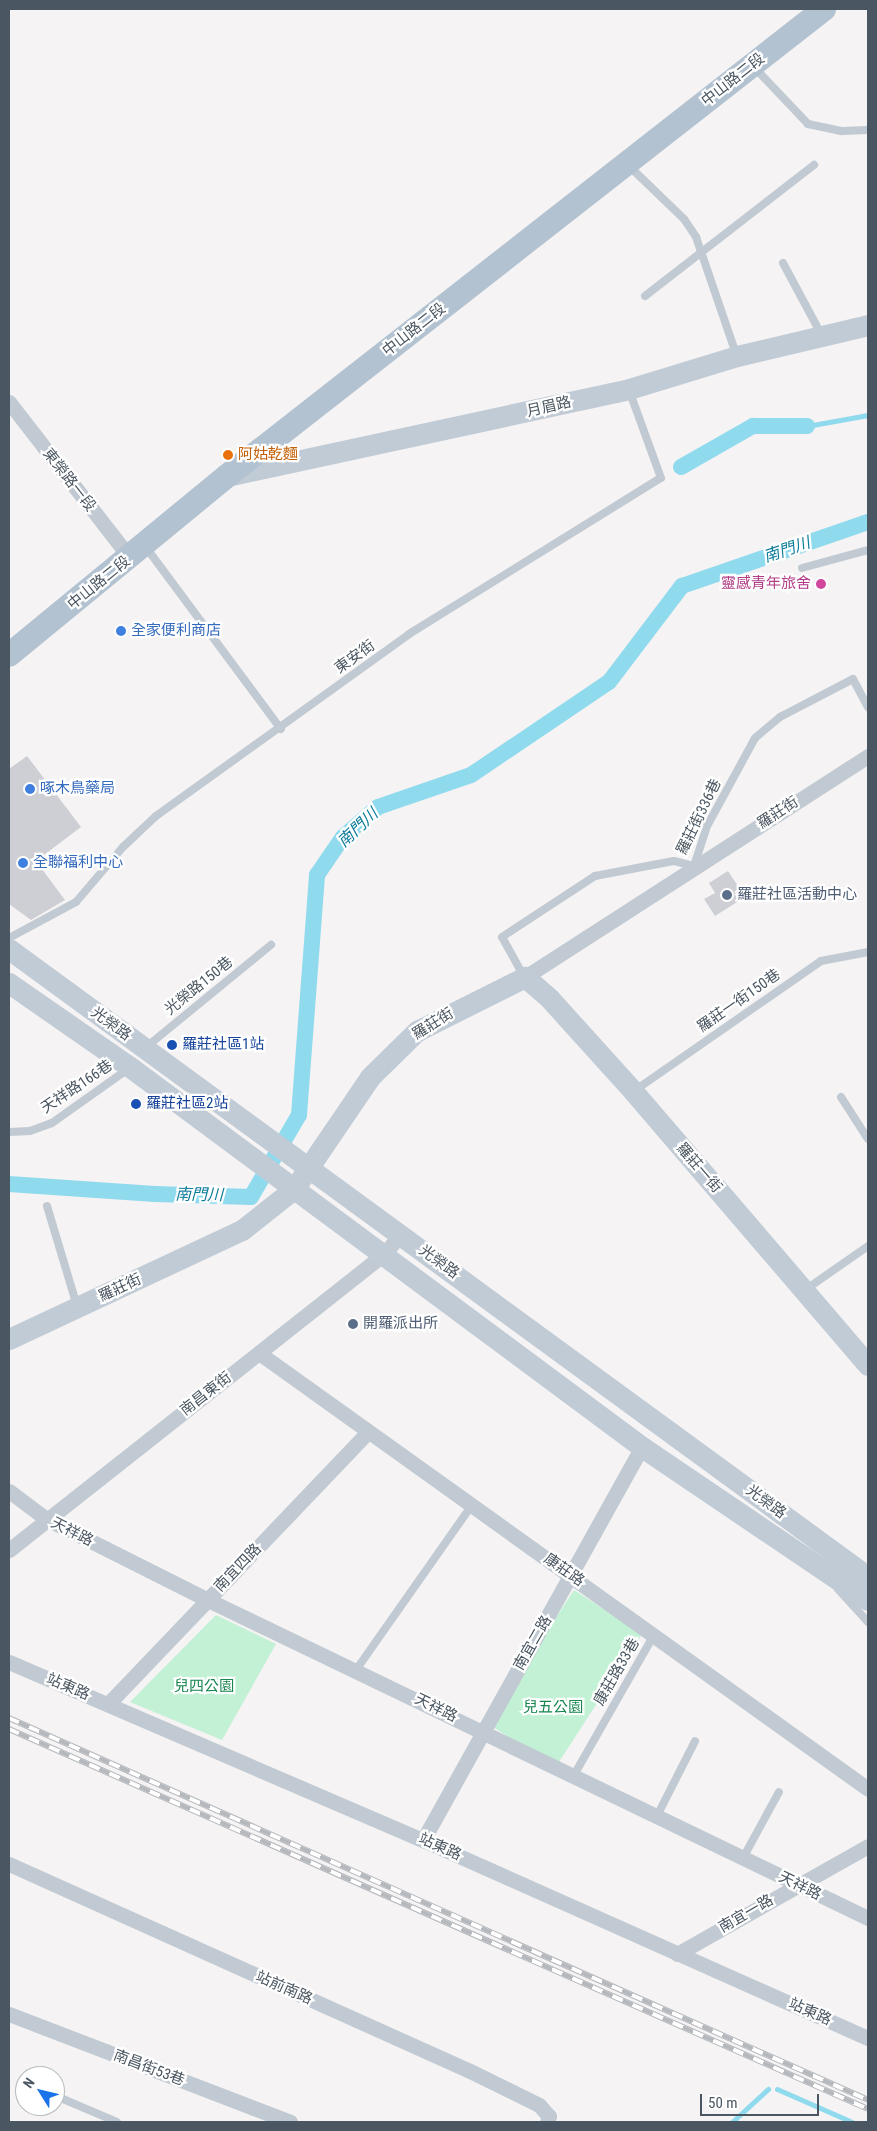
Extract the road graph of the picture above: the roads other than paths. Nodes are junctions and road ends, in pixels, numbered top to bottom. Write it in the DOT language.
graph roads {
  1 [pos="824,9"];
  2 [pos="752,64"];
  3 [pos="868,130"];
  4 [pos="626,164"];
  5 [pos="814,165"];
  6 [pos="702,252"];
  7 [pos="783,263"];
  8 [pos="645,296"];
  9 [pos="868,325"];
  10 [pos="822,336"];
  11 [pos="737,356"];
  12 [pos="629,389"];
  13 [pos="9,402"];
  14 [pos="227,476"];
  15 [pos="868,550"];
  16 [pos="138,552"];
  17 [pos="802,568"];
  18 [pos="9,655"];
  19 [pos="868,707"];
  20 [pos="281,729"];
  21 [pos="868,756"];
  22 [pos="694,866"];
  23 [pos="9,938"];
  24 [pos="272,945"];
  25 [pos="9,949"];
  26 [pos="868,952"];
  27 [pos="525,977"];
  28 [pos="9,983"];
  29 [pos="144,1048"];
  30 [pos="130,1068"];
  31 [pos="633,1091"];
  32 [pos="842,1097"];
  33 [pos="9,1132"];
  34 [pos="868,1138"];
  35 [pos="306,1168"];
  36 [pos="294,1189"];
  37 [pos="47,1206"];
  38 [pos="401,1234"];
  39 [pos="868,1246"];
  40 [pos="384,1254"];
  41 [pos="805,1290"];
  42 [pos="78,1308"];
  43 [pos="9,1339"];
  44 [pos="259,1353"];
  45 [pos="868,1365"];
  46 [pos="368,1432"];
  47 [pos="642,1447"];
  48 [pos="9,1492"];
  49 [pos="472,1505"];
  50 [pos="45,1518"];
  51 [pos="9,1550"];
  52 [pos="818,1552"];
  53 [pos="864,1568"];
  54 [pos="572,1576"];
  55 [pos="208,1600"];
  56 [pos="868,1600"];
  57 [pos="868,1622"];
  58 [pos="654,1635"];
  59 [pos="9,1662"];
  60 [pos="356,1670"];
  61 [pos="108,1704"];
  62 [pos="482,1731"];
  63 [pos="695,1741"];
  64 [pos="574,1775"];
  65 [pos="868,1790"];
  66 [pos="779,1792"];
  67 [pos="658,1816"];
  68 [pos="423,1840"];
  69 [pos="868,1846"];
  70 [pos="743,1858"];
  71 [pos="9,1864"];
  72 [pos="798,1884"];
  73 [pos="868,1918"];
  74 [pos="677,1954"];
  75 [pos="9,2014"];
  76 [pos="868,2038"];
  77 [pos="65,2100"];
  78 [pos="117,2122"];
  79 [pos="290,2122"];
  80 [pos="547,2122"];
  1 -- 2 [label="main road, 中山路二段"];
  2 -- 3 [label="lane"];
  2 -- 4 [label="main road, 中山路二段"];
  4 -- 6 [label="lane"];
  4 -- 14 [label="main road, 中山路二段"];
  5 -- 6 [label="lane"];
  6 -- 8 [label="lane"];
  6 -- 11 [label="lane"];
  7 -- 10 [label="lane"];
  9 -- 10 [label="street, 月眉路"];
  10 -- 11 [label="street, 月眉路"];
  11 -- 12 [label="street, 月眉路"];
  12 -- 14 [label="street, 月眉路"];
  12 -- 20 [label="lane, 東安街"];
  13 -- 16 [label="street, 東榮路一段"];
  14 -- 16 [label="main road, 中山路二段"];
  15 -- 17 [label="lane"];
  16 -- 18 [label="main road, 中山路二段"];
  16 -- 20 [label="lane"];
  19 -- 22 [label="lane, 羅莊街336巷"];
  20 -- 23 [label="lane, 東安街"];
  21 -- 22 [label="street, 羅莊街"];
  22 -- 27 [label="street, 羅莊街"];
  22 -- 27 [label="lane, 羅莊街336巷"];
  24 -- 29 [label="lane, 光榮路150巷"];
  25 -- 29 [label="street, 光榮路"];
  26 -- 31 [label="lane, 羅莊一街150巷"];
  27 -- 31 [label="street, 羅莊一街"];
  27 -- 35 [label="street, 羅莊街"];
  28 -- 30 [label="street, 光榮路"];
  29 -- 35 [label="street, 光榮路"];
  30 -- 33 [label="lane, 天祥路166巷"];
  30 -- 36 [label="street, 光榮路"];
  31 -- 41 [label="street, 羅莊一街"];
  32 -- 34 [label="lane"];
  35 -- 36 [label="street, 羅莊街"];
  35 -- 38 [label="street, 光榮路"];
  36 -- 40 [label="street, 光榮路"];
  36 -- 42 [label="street, 羅莊街"];
  37 -- 42 [label="lane"];
  38 -- 40 [label="street, 南昌東街"];
  38 -- 52 [label="street, 光榮路"];
  39 -- 41 [label="lane"];
  40 -- 44 [label="street, 南昌東街"];
  40 -- 47 [label="street, 光榮路"];
  41 -- 45 [label="street, 羅莊一街"];
  42 -- 43 [label="street, 羅莊街"];
  44 -- 46 [label="street, 康莊路"];
  44 -- 50 [label="street, 南昌東街"];
  46 -- 49 [label="street, 康莊路"];
  46 -- 55 [label="street, 南宜四路"];
  47 -- 52 [label="street, 光榮路"];
  47 -- 54 [label="street, 南宜二路"];
  48 -- 50 [label="street, 天祥路"];
  49 -- 54 [label="street, 康莊路"];
  49 -- 60 [label="lane"];
  50 -- 51 [label="street, 南昌東街"];
  50 -- 55 [label="street, 天祥路"];
  52 -- 53 [label="street, 光榮路"];
  52 -- 56 [label="street, 光榮路"];
  52 -- 57 [label="lane"];
  54 -- 58 [label="street, 康莊路"];
  54 -- 62 [label="street, 南宜二路"];
  55 -- 60 [label="street, 天祥路"];
  55 -- 61 [label="street, 南宜四路"];
  58 -- 64 [label="lane, 康莊路33巷"];
  58 -- 65 [label="street, 康莊路"];
  59 -- 61 [label="street, 站東路"];
  60 -- 62 [label="street, 天祥路"];
  61 -- 68 [label="street, 站東路"];
  62 -- 64 [label="street, 天祥路"];
  62 -- 68 [label="street, 南宜二路"];
  63 -- 67 [label="lane"];
  64 -- 67 [label="street, 天祥路"];
  66 -- 70 [label="lane"];
  67 -- 70 [label="street, 天祥路"];
  68 -- 74 [label="street, 站東路"];
  69 -- 72 [label="street, 南宜一路"];
  70 -- 72 [label="street, 天祥路"];
  71 -- 80 [label="street, 站前南路"];
  72 -- 73 [label="street, 天祥路"];
  72 -- 74 [label="street, 南宜一路"];
  74 -- 76 [label="street, 站東路"];
  75 -- 79 [label="street, 南昌街53巷"];
  77 -- 78 [label="lane"];
}
